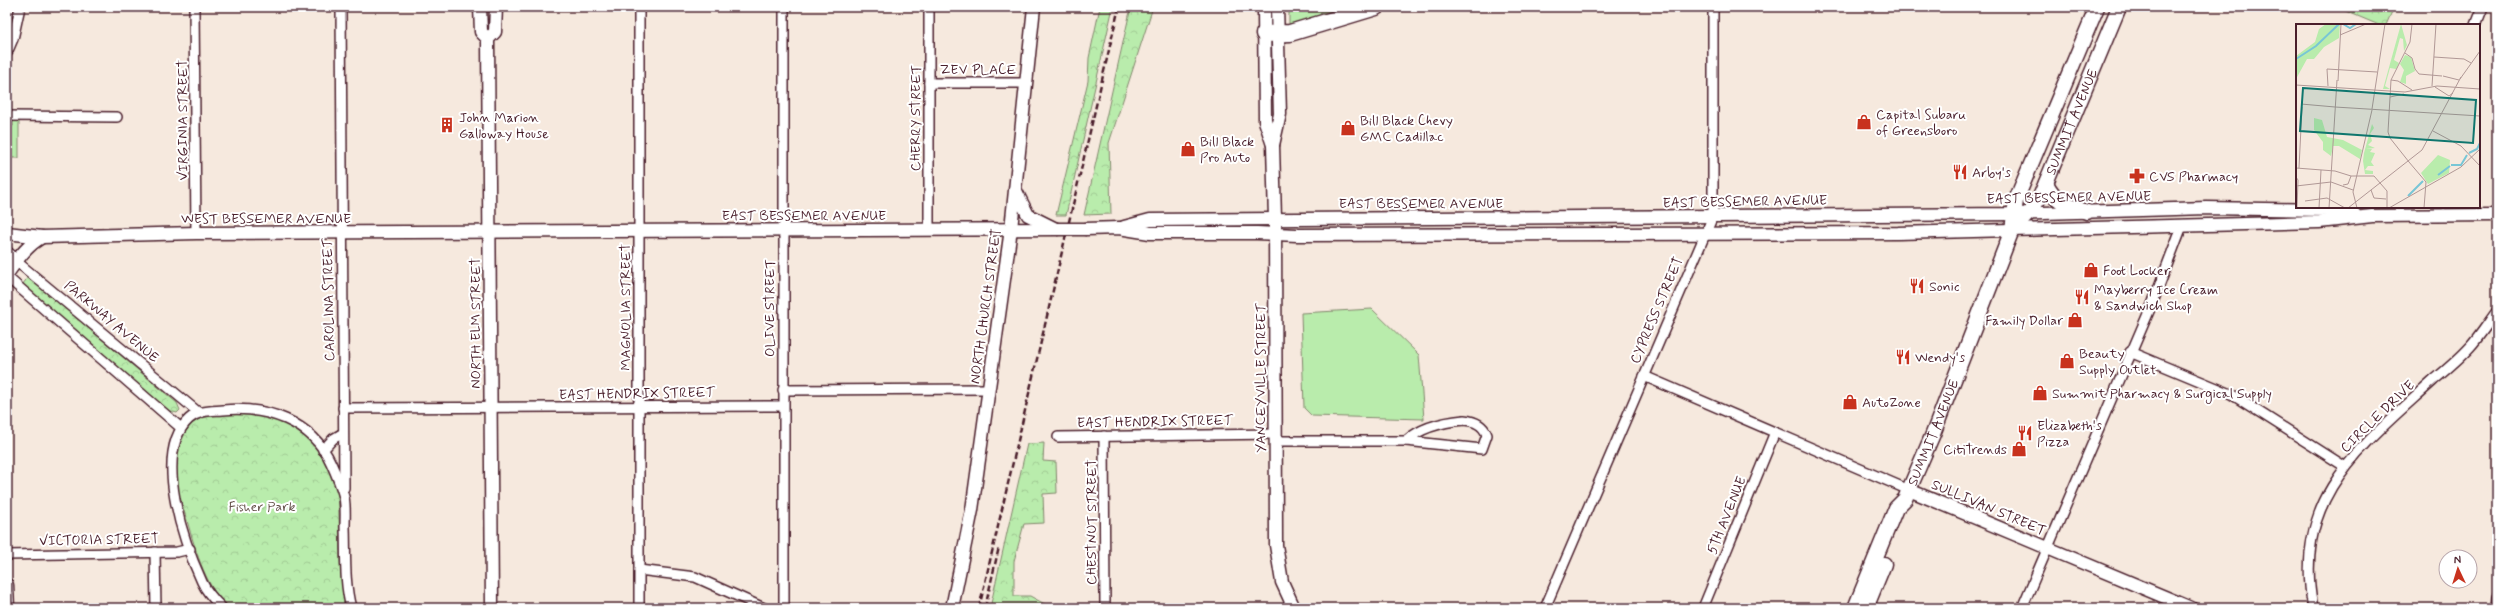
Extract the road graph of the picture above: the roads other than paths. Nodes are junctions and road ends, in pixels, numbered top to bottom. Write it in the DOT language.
graph roads {
  1 [pos="20,7"];
  2 [pos="194,7"];
  3 [pos="341,7"];
  4 [pos="480,7"];
  5 [pos="496,7"];
  6 [pos="639,7"];
  7 [pos="784,7"];
  8 [pos="929,7"];
  9 [pos="1034,7"];
  10 [pos="1264,7"];
  11 [pos="1277,7"];
  12 [pos="1376,7"];
  13 [pos="1713,7"];
  14 [pos="2097,7"];
  15 [pos="2120,7"];
  16 [pos="2484,7"];
  17 [pos="2476,24"];
  18 [pos="1271,34"];
  19 [pos="488,39"];
  20 [pos="7,53"];
  21 [pos="929,83"];
  22 [pos="1027,83"];
  23 [pos="7,116"];
  24 [pos="117,117"];
  25 [pos="2046,182"];
  26 [pos="1016,190"];
  27 [pos="2221,208"];
  28 [pos="2251,209"];
  29 [pos="2088,212"];
  30 [pos="2454,212"];
  31 [pos="2029,213"];
  32 [pos="2014,214"];
  33 [pos="1793,215"];
  34 [pos="2497,215"];
  35 [pos="1713,216"];
  36 [pos="2372,216"];
  37 [pos="1275,219"];
  38 [pos="2214,225"];
  39 [pos="2182,226"];
  40 [pos="1119,228"];
  41 [pos="929,229"];
  42 [pos="1011,229"];
  43 [pos="1057,229"];
  44 [pos="783,230"];
  45 [pos="2012,230"];
  46 [pos="639,231"];
  47 [pos="490,232"];
  48 [pos="196,233"];
  49 [pos="341,233"];
  50 [pos="7,234"];
  51 [pos="1275,234"];
  52 [pos="1773,234"];
  53 [pos="1704,235"];
  54 [pos="42,237"];
  55 [pos="12,257"];
  56 [pos="7,274"];
  57 [pos="7,277"];
  58 [pos="2497,311"];
  59 [pos="2130,352"];
  60 [pos="1644,376"];
  61 [pos="988,389"];
  62 [pos="784,390"];
  63 [pos="639,406"];
  64 [pos="783,406"];
  65 [pos="343,408"];
  66 [pos="491,409"];
  67 [pos="198,412"];
  68 [pos="181,428"];
  69 [pos="1775,432"];
  70 [pos="343,434"];
  71 [pos="1058,436"];
  72 [pos="1104,436"];
  73 [pos="1276,438"];
  74 [pos="1406,441"];
  75 [pos="323,450"];
  76 [pos="2344,466"];
  77 [pos="1907,494"];
  78 [pos="344,498"];
  79 [pos="2047,548"];
  80 [pos="190,549"];
  81 [pos="155,552"];
  82 [pos="7,555"];
  83 [pos="639,570"];
  84 [pos="7,585"];
  85 [pos="2497,597"];
  86 [pos="2175,605"];
  87 [pos="8,608"];
  88 [pos="156,608"];
  89 [pos="222,608"];
  90 [pos="351,608"];
  91 [pos="492,608"];
  92 [pos="640,608"];
  93 [pos="764,608"];
  94 [pos="784,608"];
  95 [pos="952,608"];
  96 [pos="1105,608"];
  97 [pos="1294,608"];
  98 [pos="1545,608"];
  99 [pos="1702,608"];
  100 [pos="1855,608"];
  101 [pos="1866,608"];
  102 [pos="2022,608"];
  103 [pos="2191,608"];
  104 [pos="2313,608"];
  105 [pos="2496,608"];
  1 -- 20 [label="street"];
  2 -- 48 [label="street, VIRGINIA STREET"];
  3 -- 49 [label="street, CAROLINA STREET"];
  4 -- 19 [label="main road, NORTH ELM STREET"];
  5 -- 19 [label="main road, NORTH ELM STREET"];
  6 -- 46 [label="street, MAGNOLIA STREET"];
  7 -- 44 [label="street, OLIVE STREET"];
  8 -- 21 [label="street, CHERRY STREET"];
  9 -- 22 [label="main road, NORTH CHURCH STREET"];
  10 -- 18 [label="main road, YANCEYVILLE STREET"];
  11 -- 18 [label="main road, YANCEYVILLE STREET"];
  12 -- 18 [label="highway"];
  13 -- 35 [label="street, CYPRESS STREET"];
  14 -- 32 [label="main road, SUMMIT AVENUE"];
  15 -- 25 [label="main road, SUMMIT AVENUE"];
  16 -- 17 [label="street"];
  18 -- 37 [label="main road, YANCEYVILLE STREET"];
  19 -- 47 [label="main road, NORTH ELM STREET"];
  21 -- 22 [label="street, ZEV PLACE"];
  21 -- 41 [label="street, CHERRY STREET"];
  22 -- 26 [label="main road, NORTH CHURCH STREET"];
  23 -- 24 [label="street"];
  25 -- 29 [label="main road"];
  25 -- 31 [label="main road, SUMMIT AVENUE"];
  26 -- 42 [label="main road, NORTH CHURCH STREET"];
  26 -- 43 [label="main road"];
  27 -- 28 [label="main road, EAST BESSEMER AVENUE"];
  27 -- 29 [label="main road, EAST BESSEMER AVENUE"];
  27 -- 39 [label="main road"];
  28 -- 36 [label="main road, EAST BESSEMER AVENUE"];
  28 -- 38 [label="main road"];
  29 -- 31 [label="main road, EAST BESSEMER AVENUE"];
  30 -- 34 [label="main road, EAST BESSEMER AVENUE"];
  30 -- 36 [label="main road, EAST BESSEMER AVENUE"];
  31 -- 32 [label="main road, EAST BESSEMER AVENUE"];
  31 -- 45 [label="main road, SUMMIT AVENUE"];
  32 -- 33 [label="main road, EAST BESSEMER AVENUE"];
  32 -- 45 [label="main road, SUMMIT AVENUE"];
  33 -- 35 [label="main road, EAST BESSEMER AVENUE"];
  33 -- 52 [label="main road"];
  35 -- 37 [label="main road, EAST BESSEMER AVENUE"];
  35 -- 53 [label="street, CYPRESS STREET"];
  36 -- 38 [label="main road, EAST BESSEMER AVENUE"];
  37 -- 40 [label="main road, EAST BESSEMER AVENUE"];
  37 -- 51 [label="main road, YANCEYVILLE STREET"];
  38 -- 39 [label="main road, EAST BESSEMER AVENUE"];
  39 -- 45 [label="main road, EAST BESSEMER AVENUE"];
  39 -- 59 [label="street"];
  40 -- 43 [label="main road, EAST BESSEMER AVENUE, bridge"];
  40 -- 51 [label="main road, EAST BESSEMER AVENUE"];
  41 -- 42 [label="main road, EAST BESSEMER AVENUE"];
  41 -- 44 [label="main road, EAST BESSEMER AVENUE"];
  42 -- 43 [label="main road, EAST BESSEMER AVENUE"];
  42 -- 61 [label="main road, NORTH CHURCH STREET"];
  44 -- 46 [label="main road, EAST BESSEMER AVENUE"];
  44 -- 62 [label="street, OLIVE STREET"];
  45 -- 52 [label="main road, EAST BESSEMER AVENUE"];
  45 -- 77 [label="main road, SUMMIT AVENUE"];
  46 -- 47 [label="main road, EAST BESSEMER AVENUE"];
  46 -- 63 [label="street, MAGNOLIA STREET"];
  47 -- 49 [label="main road, WEST BESSEMER AVENUE"];
  47 -- 66 [label="main road, NORTH ELM STREET"];
  48 -- 49 [label="main road, WEST BESSEMER AVENUE"];
  48 -- 54 [label="main road, WEST BESSEMER AVENUE"];
  49 -- 65 [label="street, CAROLINA STREET"];
  50 -- 54 [label="main road, WEST BESSEMER AVENUE"];
  51 -- 53 [label="main road, EAST BESSEMER AVENUE"];
  51 -- 73 [label="main road, YANCEYVILLE STREET"];
  52 -- 53 [label="main road, EAST BESSEMER AVENUE"];
  53 -- 60 [label="street, CYPRESS STREET"];
  54 -- 55 [label="main road"];
  55 -- 56 [label="main road"];
  55 -- 67 [label="street, PARKWAY AVENUE"];
  57 -- 68 [label="street"];
  58 -- 76 [label="street, CIRCLE DRIVE"];
  59 -- 76 [label="street"];
  59 -- 79 [label="street"];
  60 -- 69 [label="street, SULLIVAN STREET"];
  60 -- 98 [label="street, CYPRESS STREET"];
  61 -- 62 [label="street"];
  61 -- 95 [label="main road, NORTH CHURCH STREET"];
  62 -- 64 [label="street, OLIVE STREET"];
  63 -- 64 [label="street, EAST HENDRIX STREET"];
  63 -- 66 [label="street, EAST HENDRIX STREET"];
  63 -- 83 [label="street, MAGNOLIA STREET"];
  64 -- 94 [label="street, OLIVE STREET"];
  65 -- 66 [label="street, EAST HENDRIX STREET"];
  65 -- 70 [label="street, CAROLINA STREET"];
  66 -- 91 [label="main road, NORTH ELM STREET"];
  67 -- 68 [label="street"];
  67 -- 75 [label="street"];
  68 -- 80 [label="street"];
  69 -- 77 [label="street, SULLIVAN STREET"];
  69 -- 99 [label="street, 5TH AVENUE"];
  70 -- 75 [label="street"];
  70 -- 78 [label="street, CAROLINA STREET"];
  71 -- 72 [label="street, EAST HENDRIX STREET"];
  72 -- 73 [label="street, EAST HENDRIX STREET"];
  72 -- 96 [label="street, CHESTNUT STREET"];
  73 -- 74 [label="street, EAST HENDRIX STREET"];
  73 -- 97 [label="main road, YANCEYVILLE STREET"];
  74 -- 74 [label="street, EAST HENDRIX STREET"];
  75 -- 78 [label="street"];
  76 -- 104 [label="street, CIRCLE DRIVE"];
  77 -- 79 [label="main road, SULLIVAN STREET"];
  77 -- 100 [label="main road, SUMMIT AVENUE"];
  77 -- 101 [label="main road, SUMMIT AVENUE"];
  78 -- 90 [label="street, CAROLINA STREET"];
  79 -- 86 [label="main road, SULLIVAN STREET"];
  79 -- 102 [label="street"];
  80 -- 81 [label="street, VICTORIA STREET"];
  80 -- 89 [label="street"];
  81 -- 82 [label="street, VICTORIA STREET"];
  81 -- 88 [label="street"];
  83 -- 92 [label="street, MAGNOLIA STREET"];
  83 -- 93 [label="street"];
  84 -- 87 [label="main road"];
  85 -- 105 [label="street"];
  86 -- 103 [label="main road, SULLIVAN STREET"];
}
